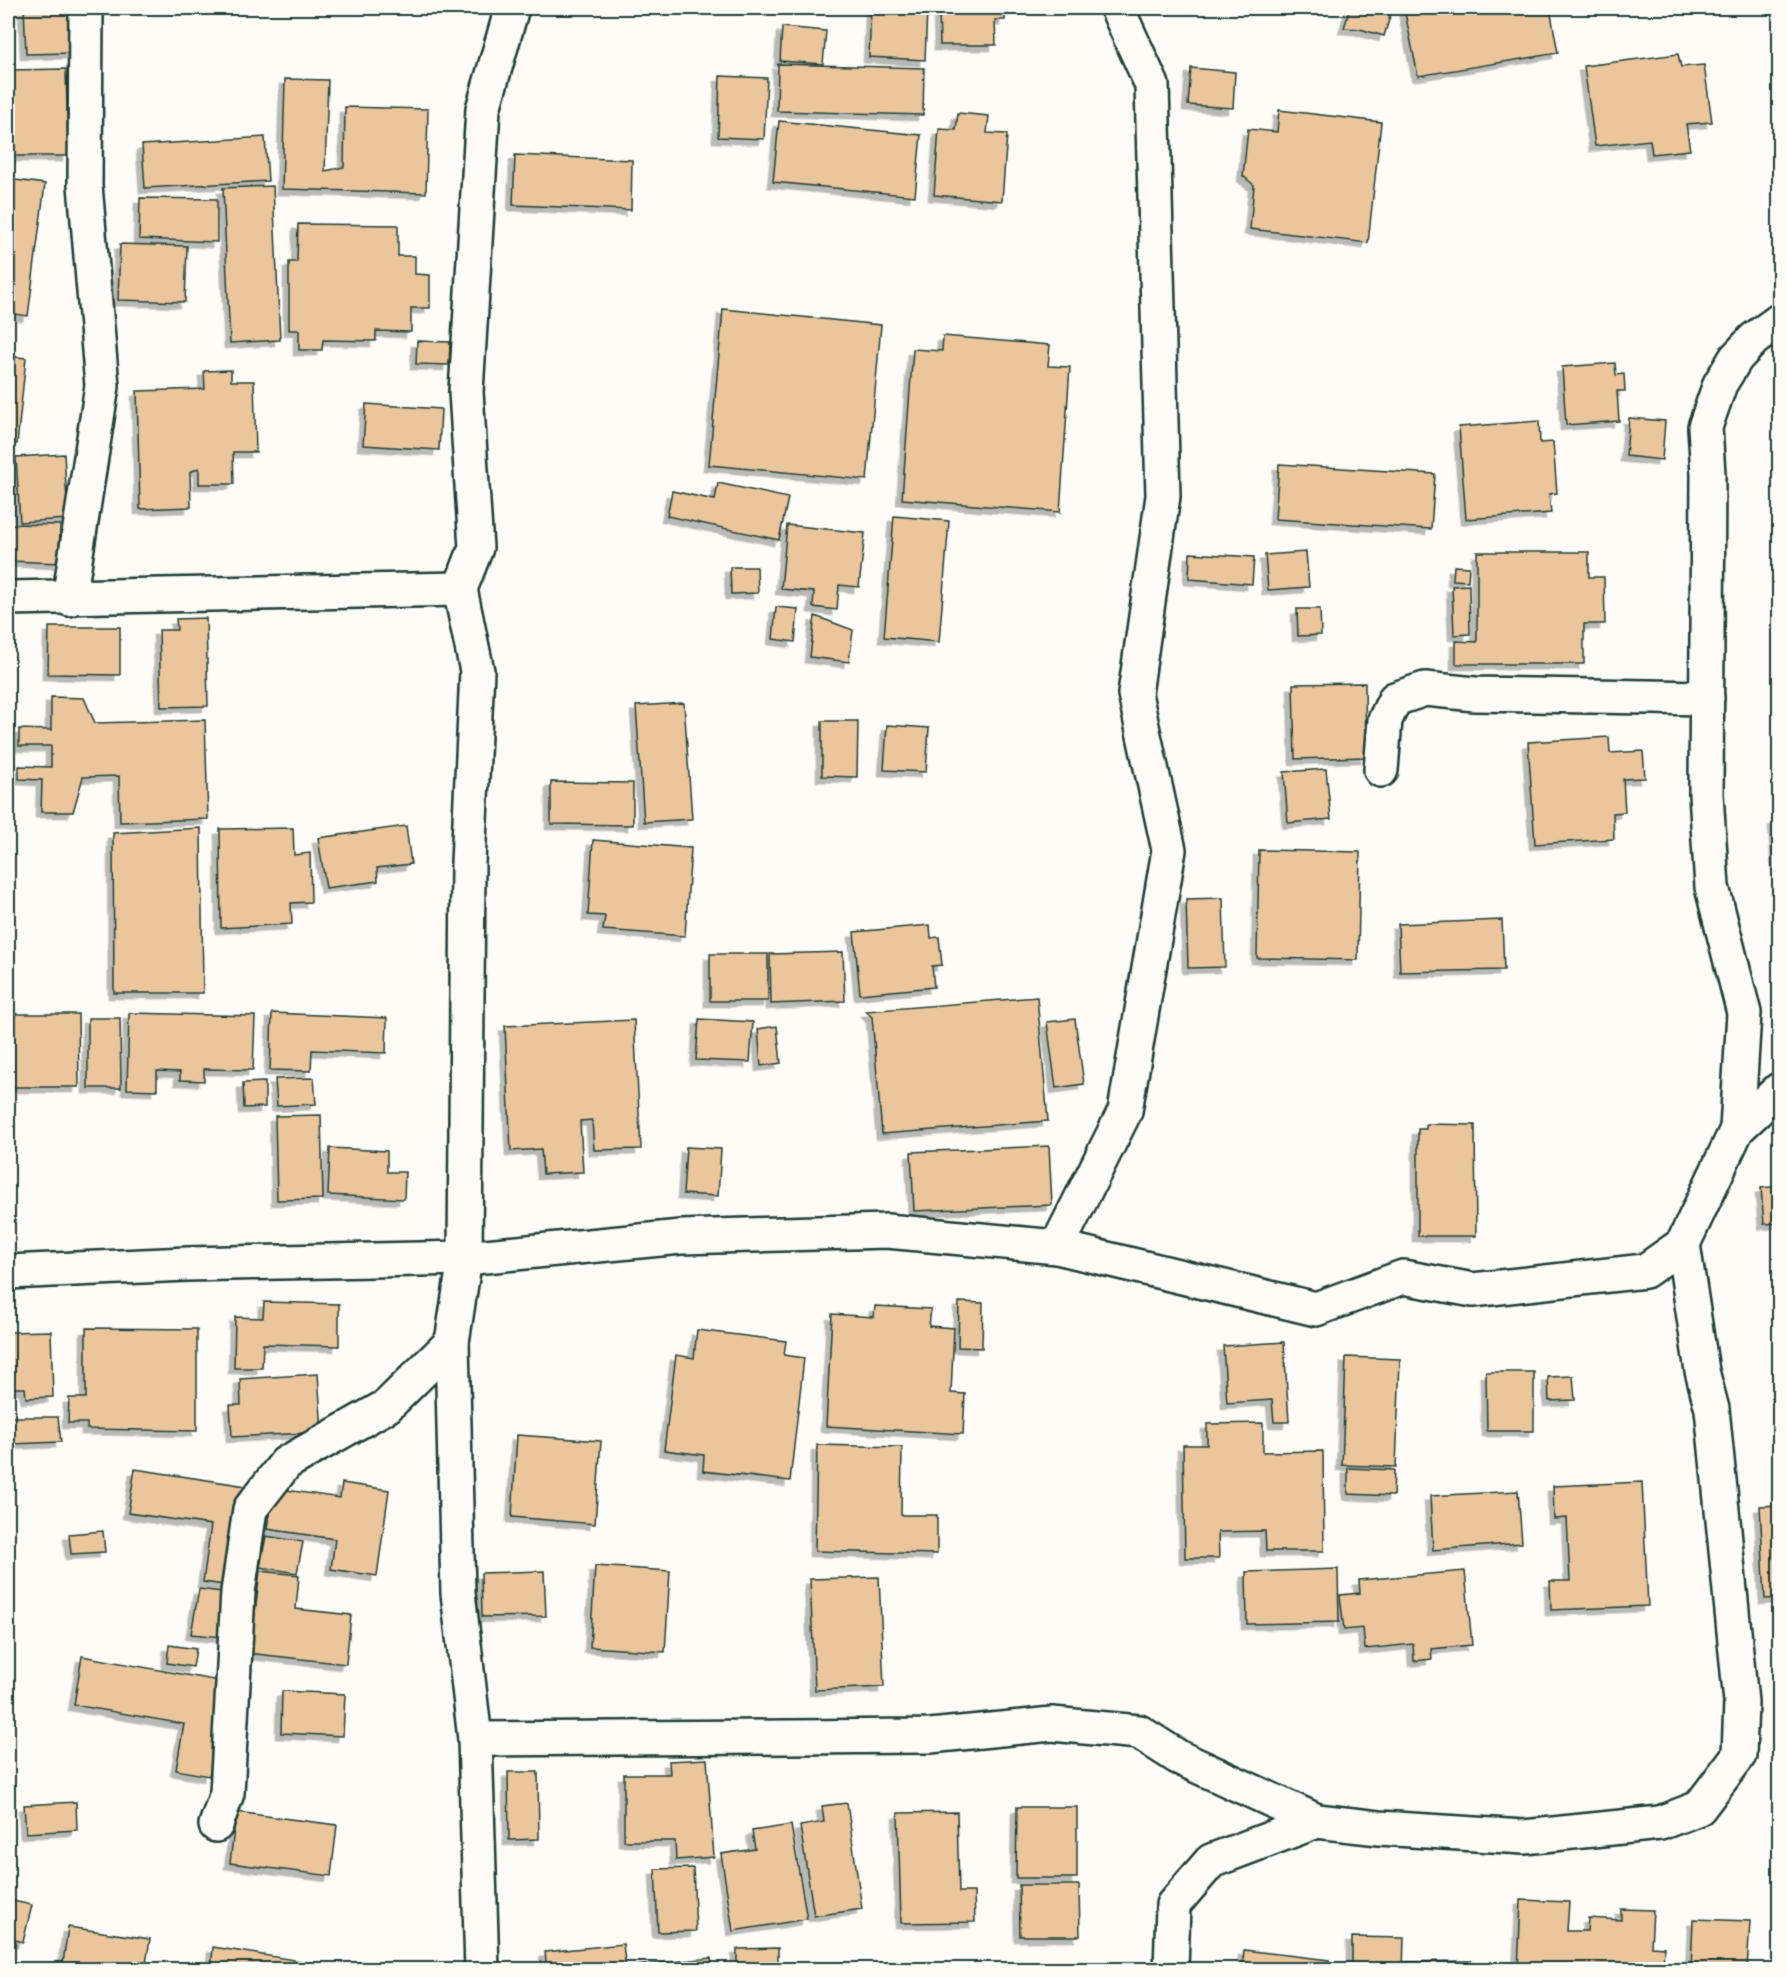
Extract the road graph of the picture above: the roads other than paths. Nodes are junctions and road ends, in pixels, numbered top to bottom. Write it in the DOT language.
graph roads {
  1 [pos="86,8"];
  2 [pos="512,8"];
  3 [pos="1117,8"];
  4 [pos="1779,320"];
  5 [pos="460,589"];
  6 [pos="8,598"];
  7 [pos="69,598"];
  8 [pos="1707,698"];
  9 [pos="1381,770"];
  10 [pos="1779,1089"];
  11 [pos="1737,1130"];
  12 [pos="1683,1244"];
  13 [pos="1057,1247"];
  14 [pos="465,1258"];
  15 [pos="8,1272"];
  16 [pos="452,1342"];
  17 [pos="475,1739"];
  18 [pos="1317,1821"];
  19 [pos="216,1825"];
  20 [pos="482,1970"];
  21 [pos="1171,1970"];
  1 -- 7 [label="street"];
  2 -- 5 [label="street"];
  3 -- 13 [label="street"];
  4 -- 8 [label="street"];
  5 -- 7 [label="street"];
  5 -- 14 [label="street"];
  6 -- 7 [label="street"];
  8 -- 9 [label="street"];
  8 -- 11 [label="street"];
  10 -- 11 [label="street"];
  11 -- 12 [label="street"];
  12 -- 13 [label="street"];
  12 -- 18 [label="street"];
  13 -- 14 [label="street"];
  14 -- 15 [label="street"];
  14 -- 16 [label="street"];
  16 -- 17 [label="street"];
  16 -- 19 [label="street"];
  17 -- 18 [label="street"];
  17 -- 20 [label="street"];
  18 -- 21 [label="street"];
}
